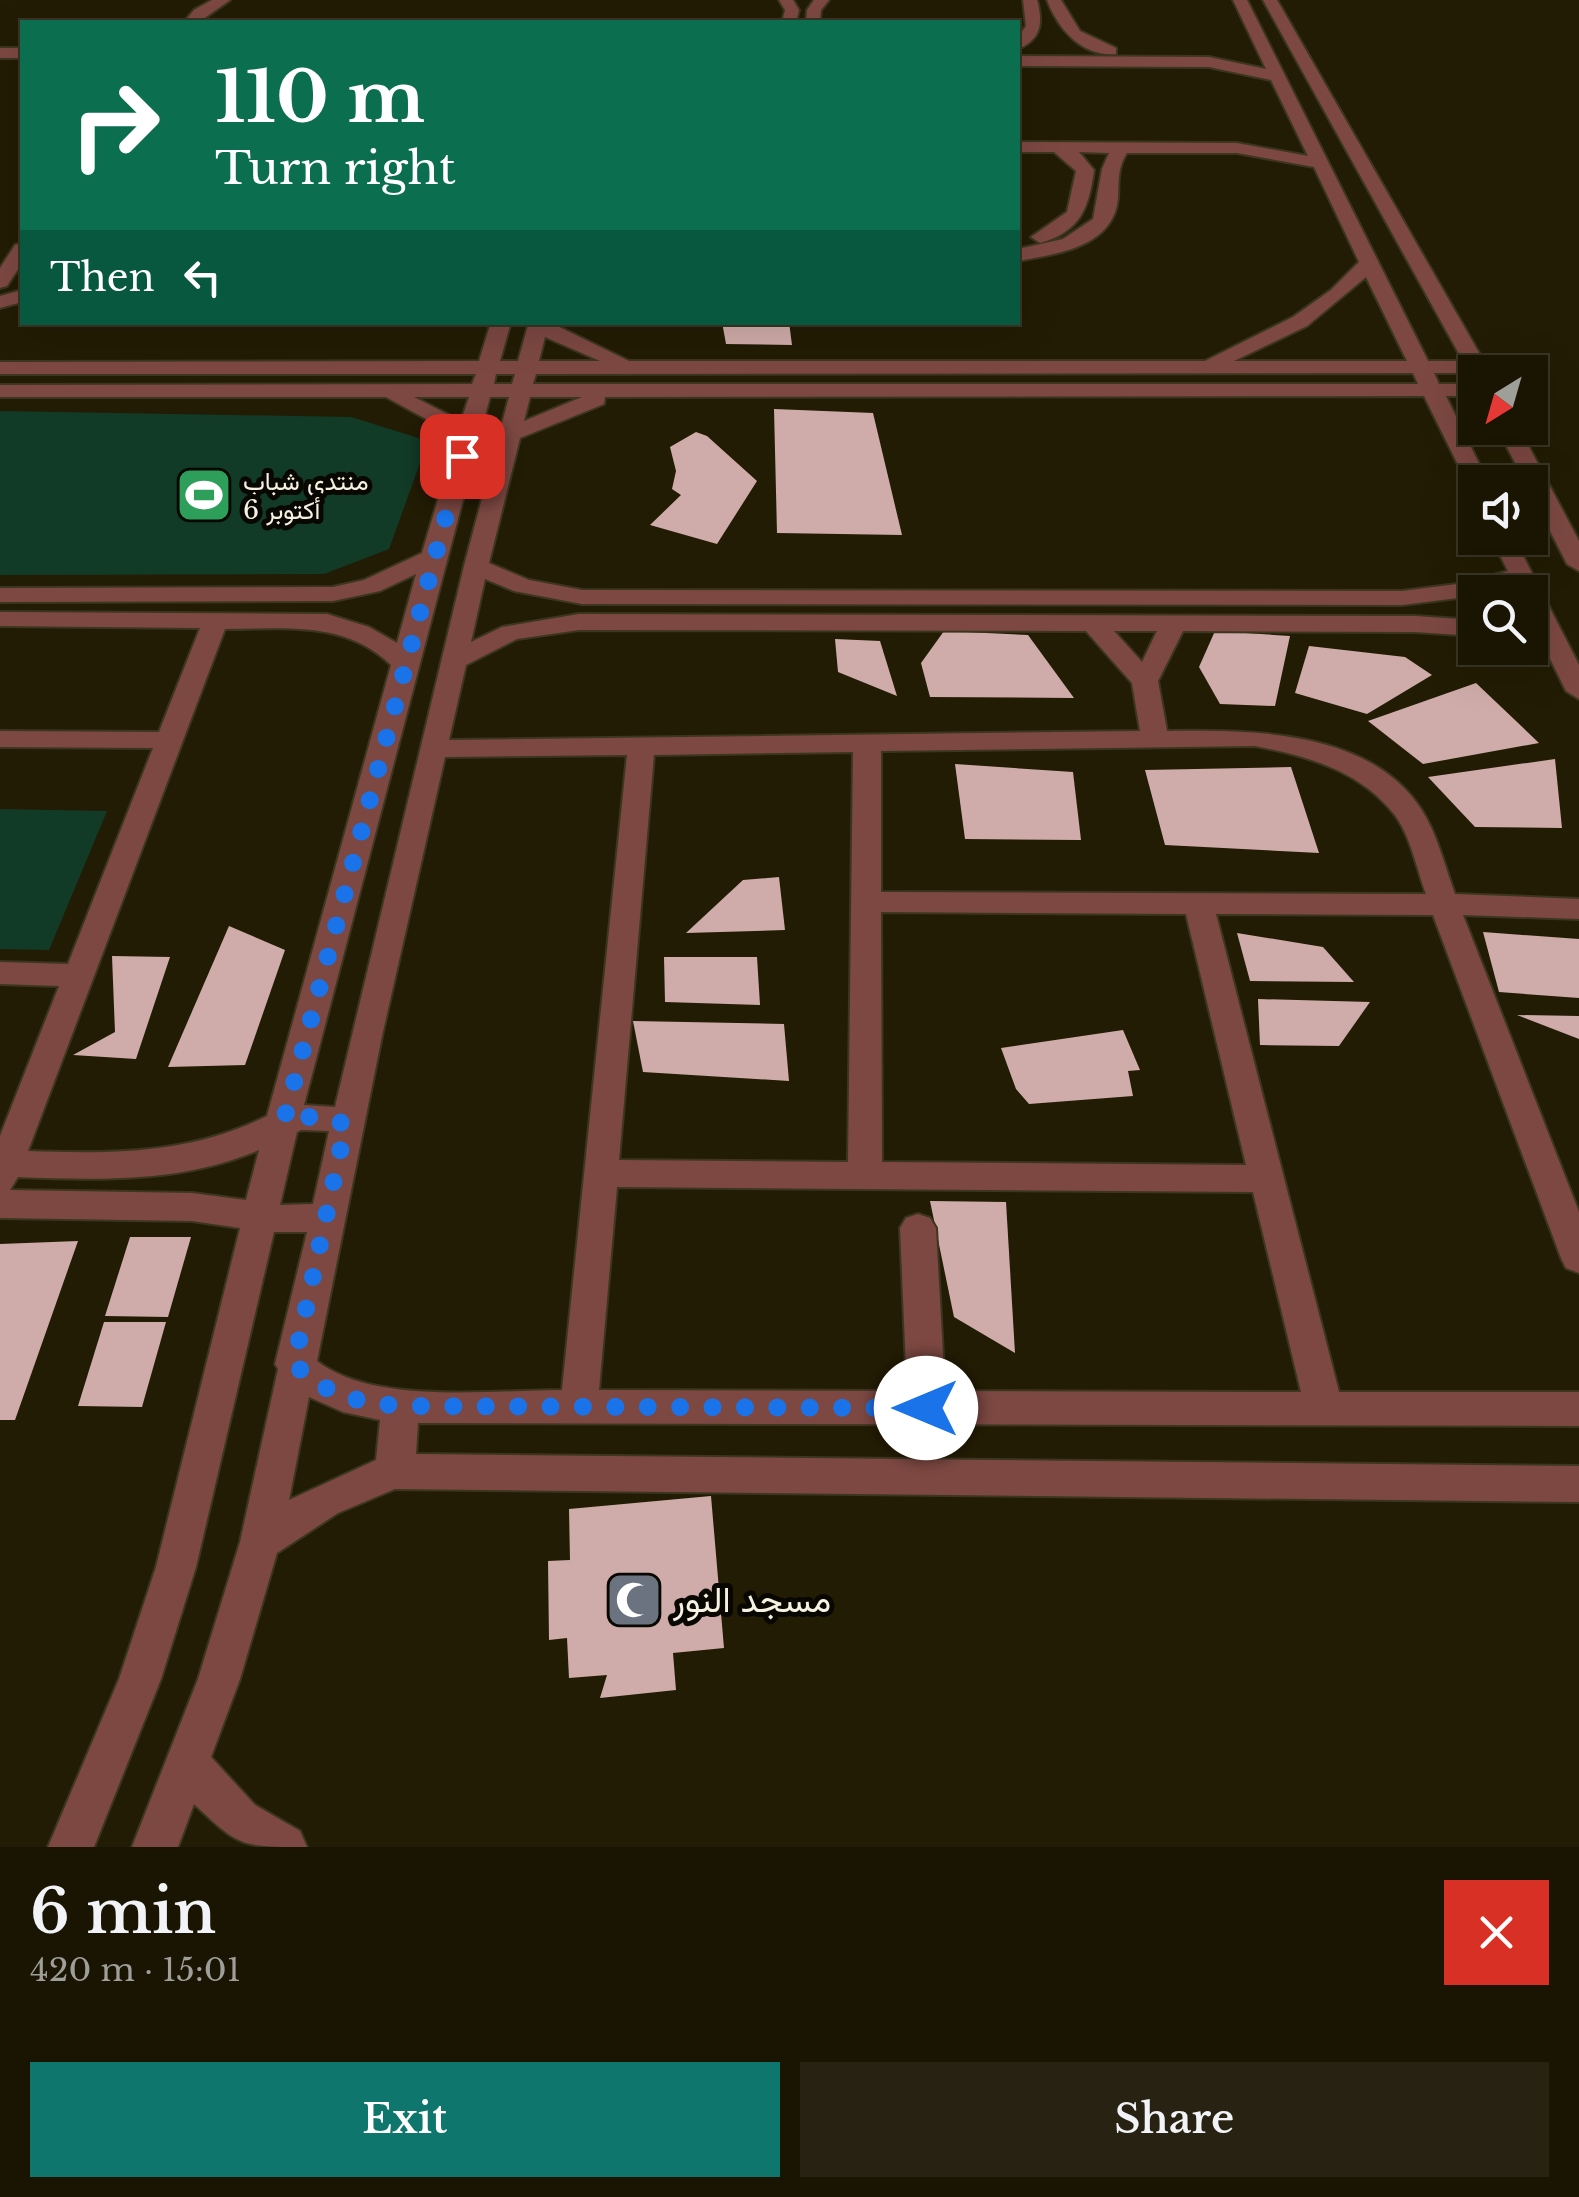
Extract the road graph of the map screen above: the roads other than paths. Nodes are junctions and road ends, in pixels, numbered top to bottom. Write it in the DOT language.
graph roads {
  1 [pos="196,0"];
  2 [pos="223,0"];
  3 [pos="1030,0"];
  4 [pos="1054,0"];
  5 [pos="1240,0"];
  6 [pos="1270,0"];
  7 [pos="789,11"];
  8 [pos="816,11"];
  9 [pos="182,20"];
  10 [pos="1036,23"];
  11 [pos="1062,23"];
  12 [pos="1020,46"];
  13 [pos="1227,46"];
  14 [pos="1020,48"];
  15 [pos="1110,50"];
  16 [pos="1182,55"];
  17 [pos="11,59"];
  18 [pos="1020,61"];
  19 [pos="1280,77"];
  20 [pos="0,78"];
  21 [pos="1258,134"];
  22 [pos="1020,137"];
  23 [pos="1233,142"];
  24 [pos="1020,147"];
  25 [pos="1056,147"];
  26 [pos="1122,148"];
  27 [pos="1323,164"];
  28 [pos="1084,178"];
  29 [pos="1108,180"];
  30 [pos="1020,241"];
  31 [pos="20,254"];
  32 [pos="1020,255"];
  33 [pos="1370,261"];
  34 [pos="10,277"];
  35 [pos="500,325"];
  36 [pos="538,325"];
  37 [pos="540,325"];
  38 [pos="1470,355"];
  39 [pos="1,367"];
  40 [pos="411,367"];
  41 [pos="1422,367"];
  42 [pos="1197,368"];
  43 [pos="641,369"];
  44 [pos="1458,369"];
  45 [pos="486,380"];
  46 [pos="526,380"];
  47 [pos="1433,390"];
  48 [pos="1458,390"];
  49 [pos="0,391"];
  50 [pos="380,391"];
  51 [pos="618,392"];
  52 [pos="468,433"];
  53 [pos="511,434"];
  54 [pos="1517,445"];
  55 [pos="1469,465"];
  56 [pos="432,557"];
  57 [pos="1579,564"];
  58 [pos="476,566"];
  59 [pos="1458,591"];
  60 [pos="0,596"];
  61 [pos="1402,598"];
  62 [pos="581,609"];
  63 [pos="0,618"];
  64 [pos="216,619"];
  65 [pos="1094,622"];
  66 [pos="1174,622"];
  67 [pos="1415,624"];
  68 [pos="1458,627"];
  69 [pos="1548,629"];
  70 [pos="1548,648"];
  71 [pos="1559,651"];
  72 [pos="455,660"];
  73 [pos="406,664"];
  74 [pos="1144,681"];
  75 [pos="1579,691"];
  76 [pos="0,739"];
  77 [pos="170,740"];
  78 [pos="1155,740"];
  79 [pos="867,744"];
  80 [pos="641,746"];
  81 [pos="435,749"];
  82 [pos="1579,888"];
  83 [pos="866,902"];
  84 [pos="1198,902"];
  85 [pos="1444,904"];
  86 [pos="1538,905"];
  87 [pos="1579,910"];
  88 [pos="0,973"];
  89 [pos="79,976"];
  90 [pos="284,1120"];
  91 [pos="346,1124"];
  92 [pos="2,1169"];
  93 [pos="601,1173"];
  94 [pos="865,1176"];
  95 [pos="1268,1179"];
  96 [pos="0,1204"];
  97 [pos="260,1217"];
  98 [pos="327,1218"];
  99 [pos="918,1228"];
  100 [pos="1579,1258"];
  101 [pos="294,1364"];
  102 [pos="400,1406"];
  103 [pos="579,1407"];
  104 [pos="926,1408"];
  105 [pos="1324,1409"];
  106 [pos="1579,1409"];
  107 [pos="395,1471"];
  108 [pos="1579,1484"];
  109 [pos="260,1542"];
  110 [pos="188,1764"];
  111 [pos="70,1847"];
  112 [pos="155,1847"];
  113 [pos="284,1847"];
  1 -- 9 [label="street"];
  2 -- 9 [label="street"];
  3 -- 10 [label="street"];
  4 -- 11 [label="street"];
  5 -- 19 [label="street"];
  6 -- 38 [label="street"];
  7 -- 8 [label="street"];
  10 -- 11 [label="street"];
  10 -- 12 [label="street"];
  11 -- 15 [label="street"];
  13 -- 16 [label="street"];
  14 -- 15 [label="street"];
  15 -- 16 [label="street"];
  16 -- 18 [label="street"];
  16 -- 19 [label="street"];
  17 -- 20 [label="street"];
  19 -- 27 [label="street"];
  21 -- 23 [label="street"];
  22 -- 23 [label="street"];
  23 -- 26 [label="street"];
  23 -- 27 [label="street"];
  24 -- 25 [label="street"];
  25 -- 26 [label="street"];
  25 -- 28 [label="street"];
  26 -- 29 [label="street"];
  27 -- 33 [label="street"];
  28 -- 29 [label="street"];
  28 -- 30 [label="street"];
  29 -- 32 [label="street"];
  31 -- 34 [label="street"];
  33 -- 41 [label="street"];
  33 -- 42 [label="street"];
  35 -- 40 [label="street"];
  35 -- 45 [label="street"];
  36 -- 46 [label="street"];
  37 -- 43 [label="street"];
  39 -- 40 [label="street"];
  40 -- 45 [label="street"];
  41 -- 42 [label="street"];
  41 -- 44 [label="street"];
  41 -- 47 [label="street"];
  42 -- 43 [label="street"];
  43 -- 46 [label="street"];
  45 -- 46 [label="street"];
  45 -- 50 [label="street"];
  45 -- 52 [label="street"];
  46 -- 51 [label="street"];
  46 -- 53 [label="street"];
  47 -- 48 [label="street"];
  47 -- 51 [label="street"];
  47 -- 55 [label="street"];
  49 -- 50 [label="street"];
  50 -- 52 [label="street"];
  51 -- 53 [label="street"];
  52 -- 56 [label="street"];
  53 -- 58 [label="street"];
  54 -- 57 [label="street"];
  56 -- 60 [label="street"];
  56 -- 73 [label="street"];
  58 -- 62 [label="street"];
  58 -- 72 [label="street"];
  59 -- 61 [label="street"];
  61 -- 62 [label="street"];
  61 -- 67 [label="street"];
  62 -- 65 [label="street"];
  62 -- 72 [label="street"];
  63 -- 64 [label="street"];
  64 -- 73 [label="street"];
  64 -- 77 [label="street"];
  65 -- 66 [label="street"];
  65 -- 74 [label="street"];
  66 -- 67 [label="street"];
  66 -- 74 [label="street"];
  67 -- 68 [label="street"];
  69 -- 71 [label="street"];
  70 -- 71 [label="street"];
  71 -- 75 [label="street"];
  72 -- 81 [label="street"];
  73 -- 90 [label="street"];
  74 -- 78 [label="street"];
  76 -- 77 [label="street"];
  77 -- 89 [label="street"];
  78 -- 79 [label="street"];
  78 -- 85 [label="street"];
  79 -- 80 [label="street"];
  79 -- 83 [label="street"];
  80 -- 81 [label="street"];
  80 -- 93 [label="street"];
  81 -- 91 [label="street"];
  82 -- 86 [label="street"];
  83 -- 84 [label="street"];
  83 -- 94 [label="street"];
  84 -- 85 [label="street"];
  84 -- 95 [label="street"];
  85 -- 86 [label="street"];
  85 -- 100 [label="street"];
  86 -- 87 [label="street"];
  88 -- 89 [label="street"];
  89 -- 92 [label="street"];
  90 -- 91 [label="street"];
  90 -- 92 [label="street"];
  90 -- 97 [label="street"];
  91 -- 98 [label="street"];
  93 -- 94 [label="street"];
  93 -- 103 [label="street"];
  94 -- 95 [label="street"];
  95 -- 105 [label="street"];
  96 -- 97 [label="street"];
  97 -- 98 [label="street"];
  97 -- 111 [label="street"];
  98 -- 101 [label="street"];
  99 -- 104 [label="street"];
  101 -- 102 [label="street"];
  101 -- 109 [label="street"];
  102 -- 103 [label="street"];
  102 -- 107 [label="street"];
  103 -- 104 [label="street"];
  104 -- 105 [label="street"];
  105 -- 106 [label="street"];
  107 -- 108 [label="street"];
  107 -- 109 [label="street"];
  109 -- 110 [label="street"];
  110 -- 112 [label="street"];
  110 -- 113 [label="street"];
}
